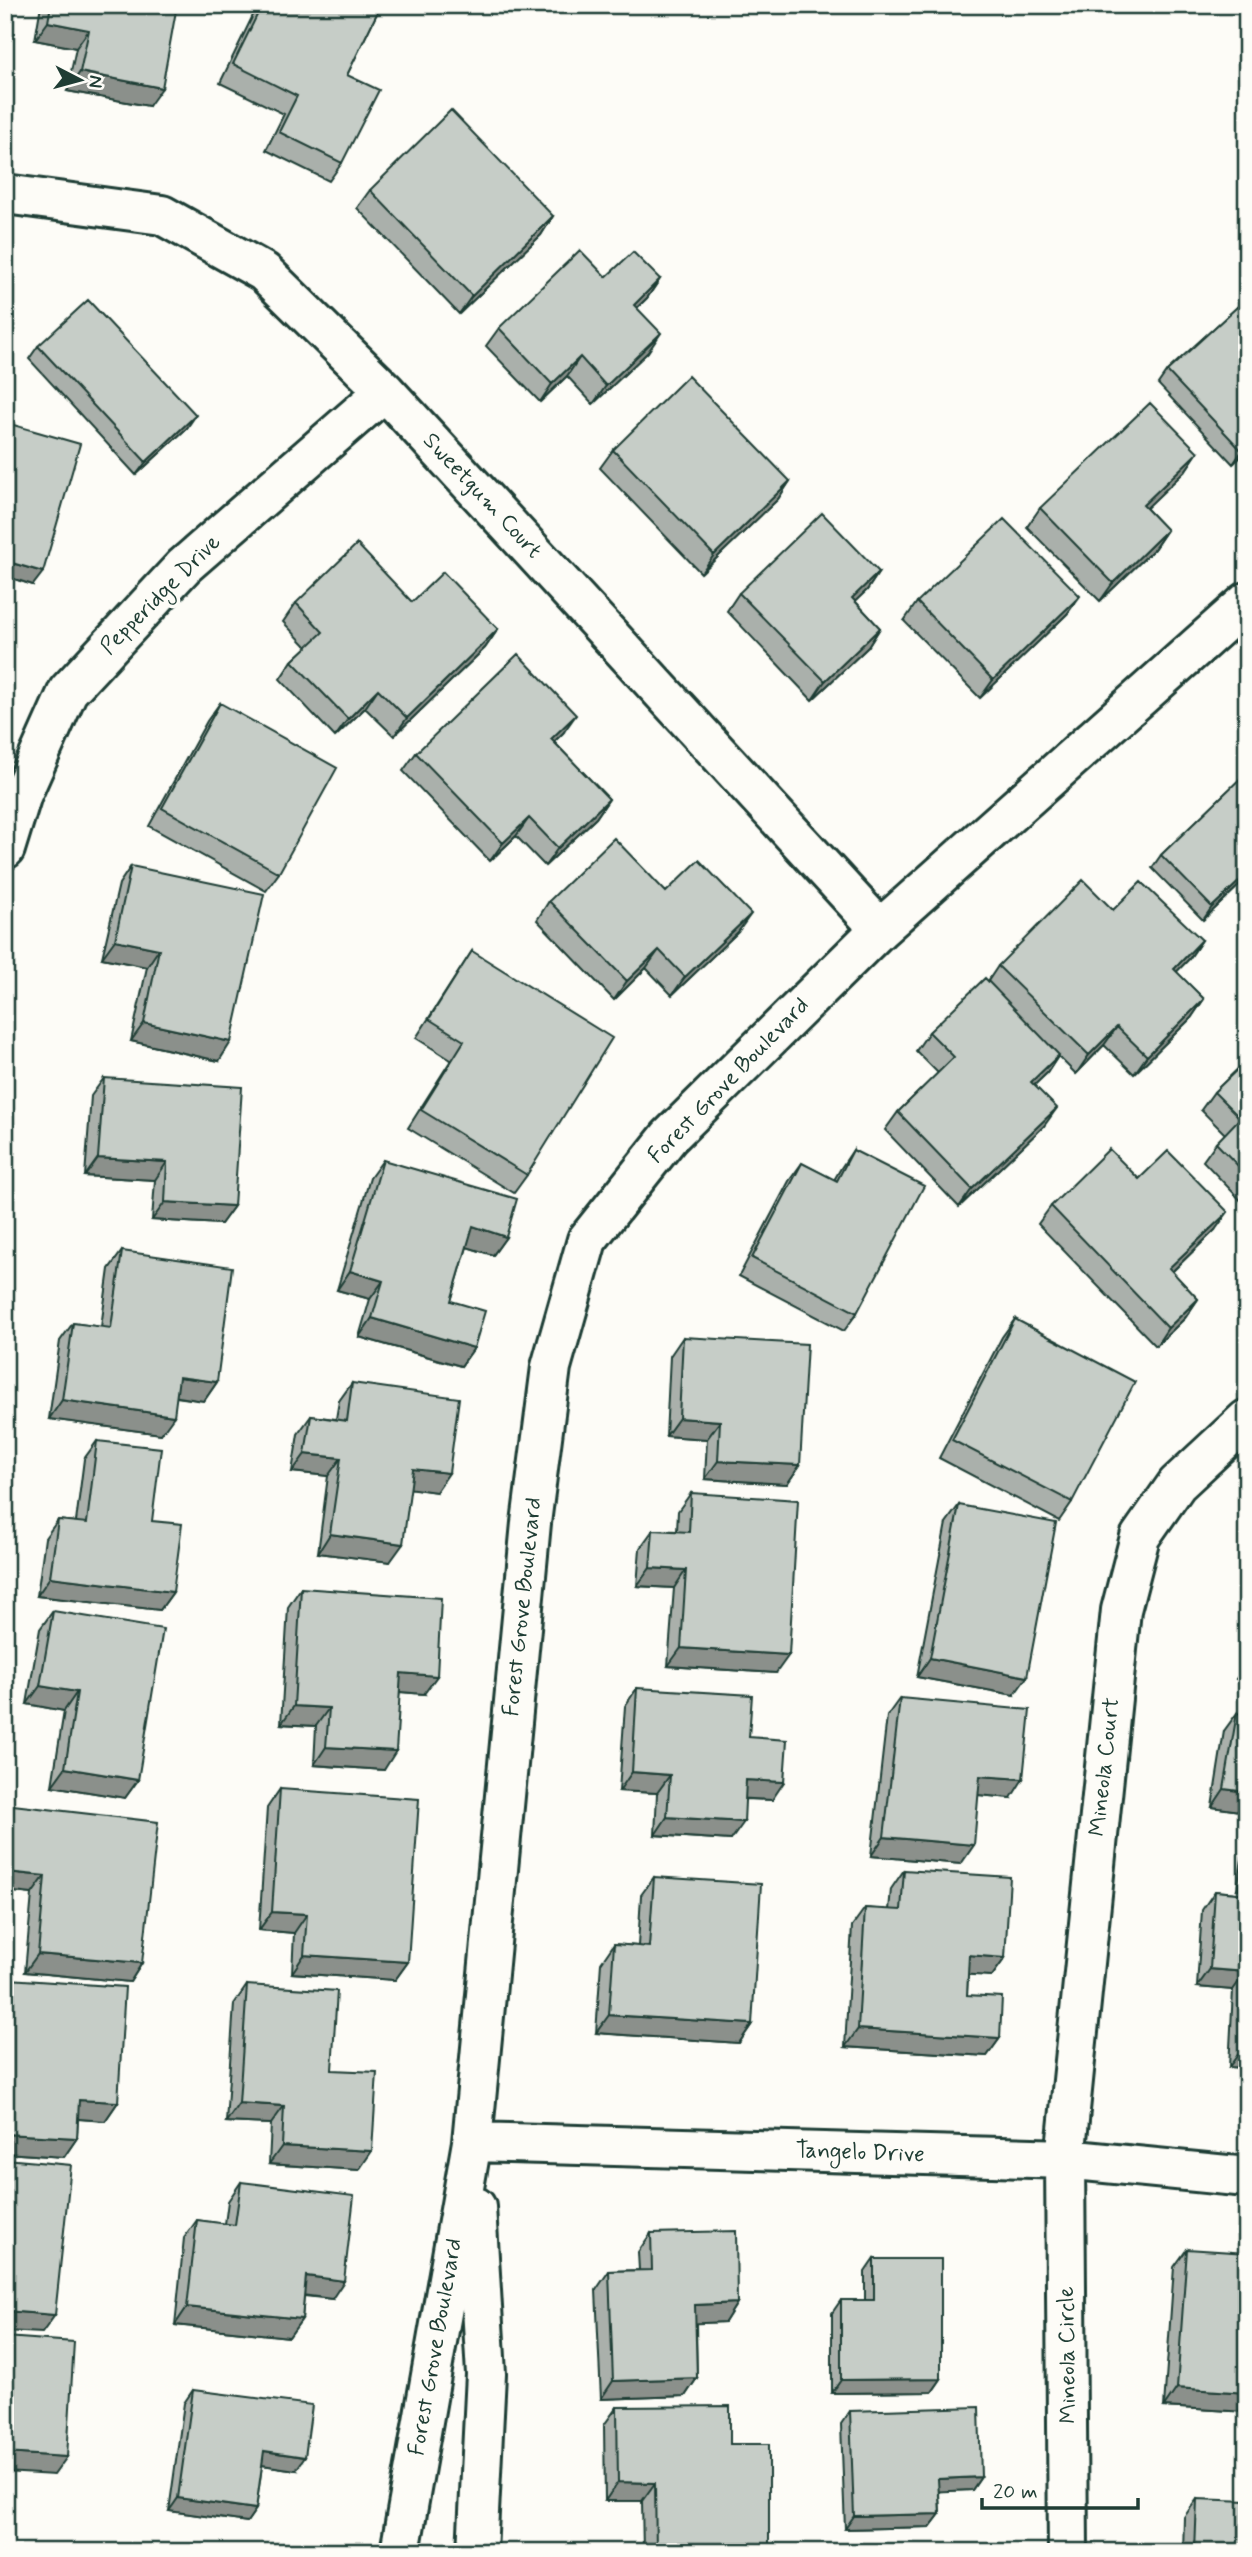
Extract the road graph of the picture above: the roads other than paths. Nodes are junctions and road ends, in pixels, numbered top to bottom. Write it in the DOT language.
graph roads {
  1 [pos="5,194"];
  2 [pos="385,390"];
  3 [pos="1247,602"];
  4 [pos="14,793"];
  5 [pos="5,849"];
  6 [pos="880,929"];
  7 [pos="1247,1419"];
  8 [pos="472,2142"];
  9 [pos="1065,2159"];
  10 [pos="1247,2177"];
  11 [pos="400,2552"];
  12 [pos="477,2552"];
  13 [pos="1068,2552"];
  1 -- 2 [label="street, Sweetgum Court"];
  2 -- 4 [label="street, Pepperidge Drive"];
  2 -- 6 [label="street, Sweetgum Court"];
  3 -- 6 [label="street, Forest Grove Boulevard"];
  4 -- 5 [label="street, Pepperidge Drive"];
  6 -- 8 [label="street, Forest Grove Boulevard"];
  7 -- 9 [label="street, Mineola Court"];
  8 -- 9 [label="street, Tangelo Drive"];
  8 -- 11 [label="street, Forest Grove Boulevard"];
  8 -- 12 [label="street, Forest Grove Boulevard"];
  9 -- 10 [label="street, Tangelo Drive"];
  9 -- 13 [label="street, Mineola Circle"];
}
